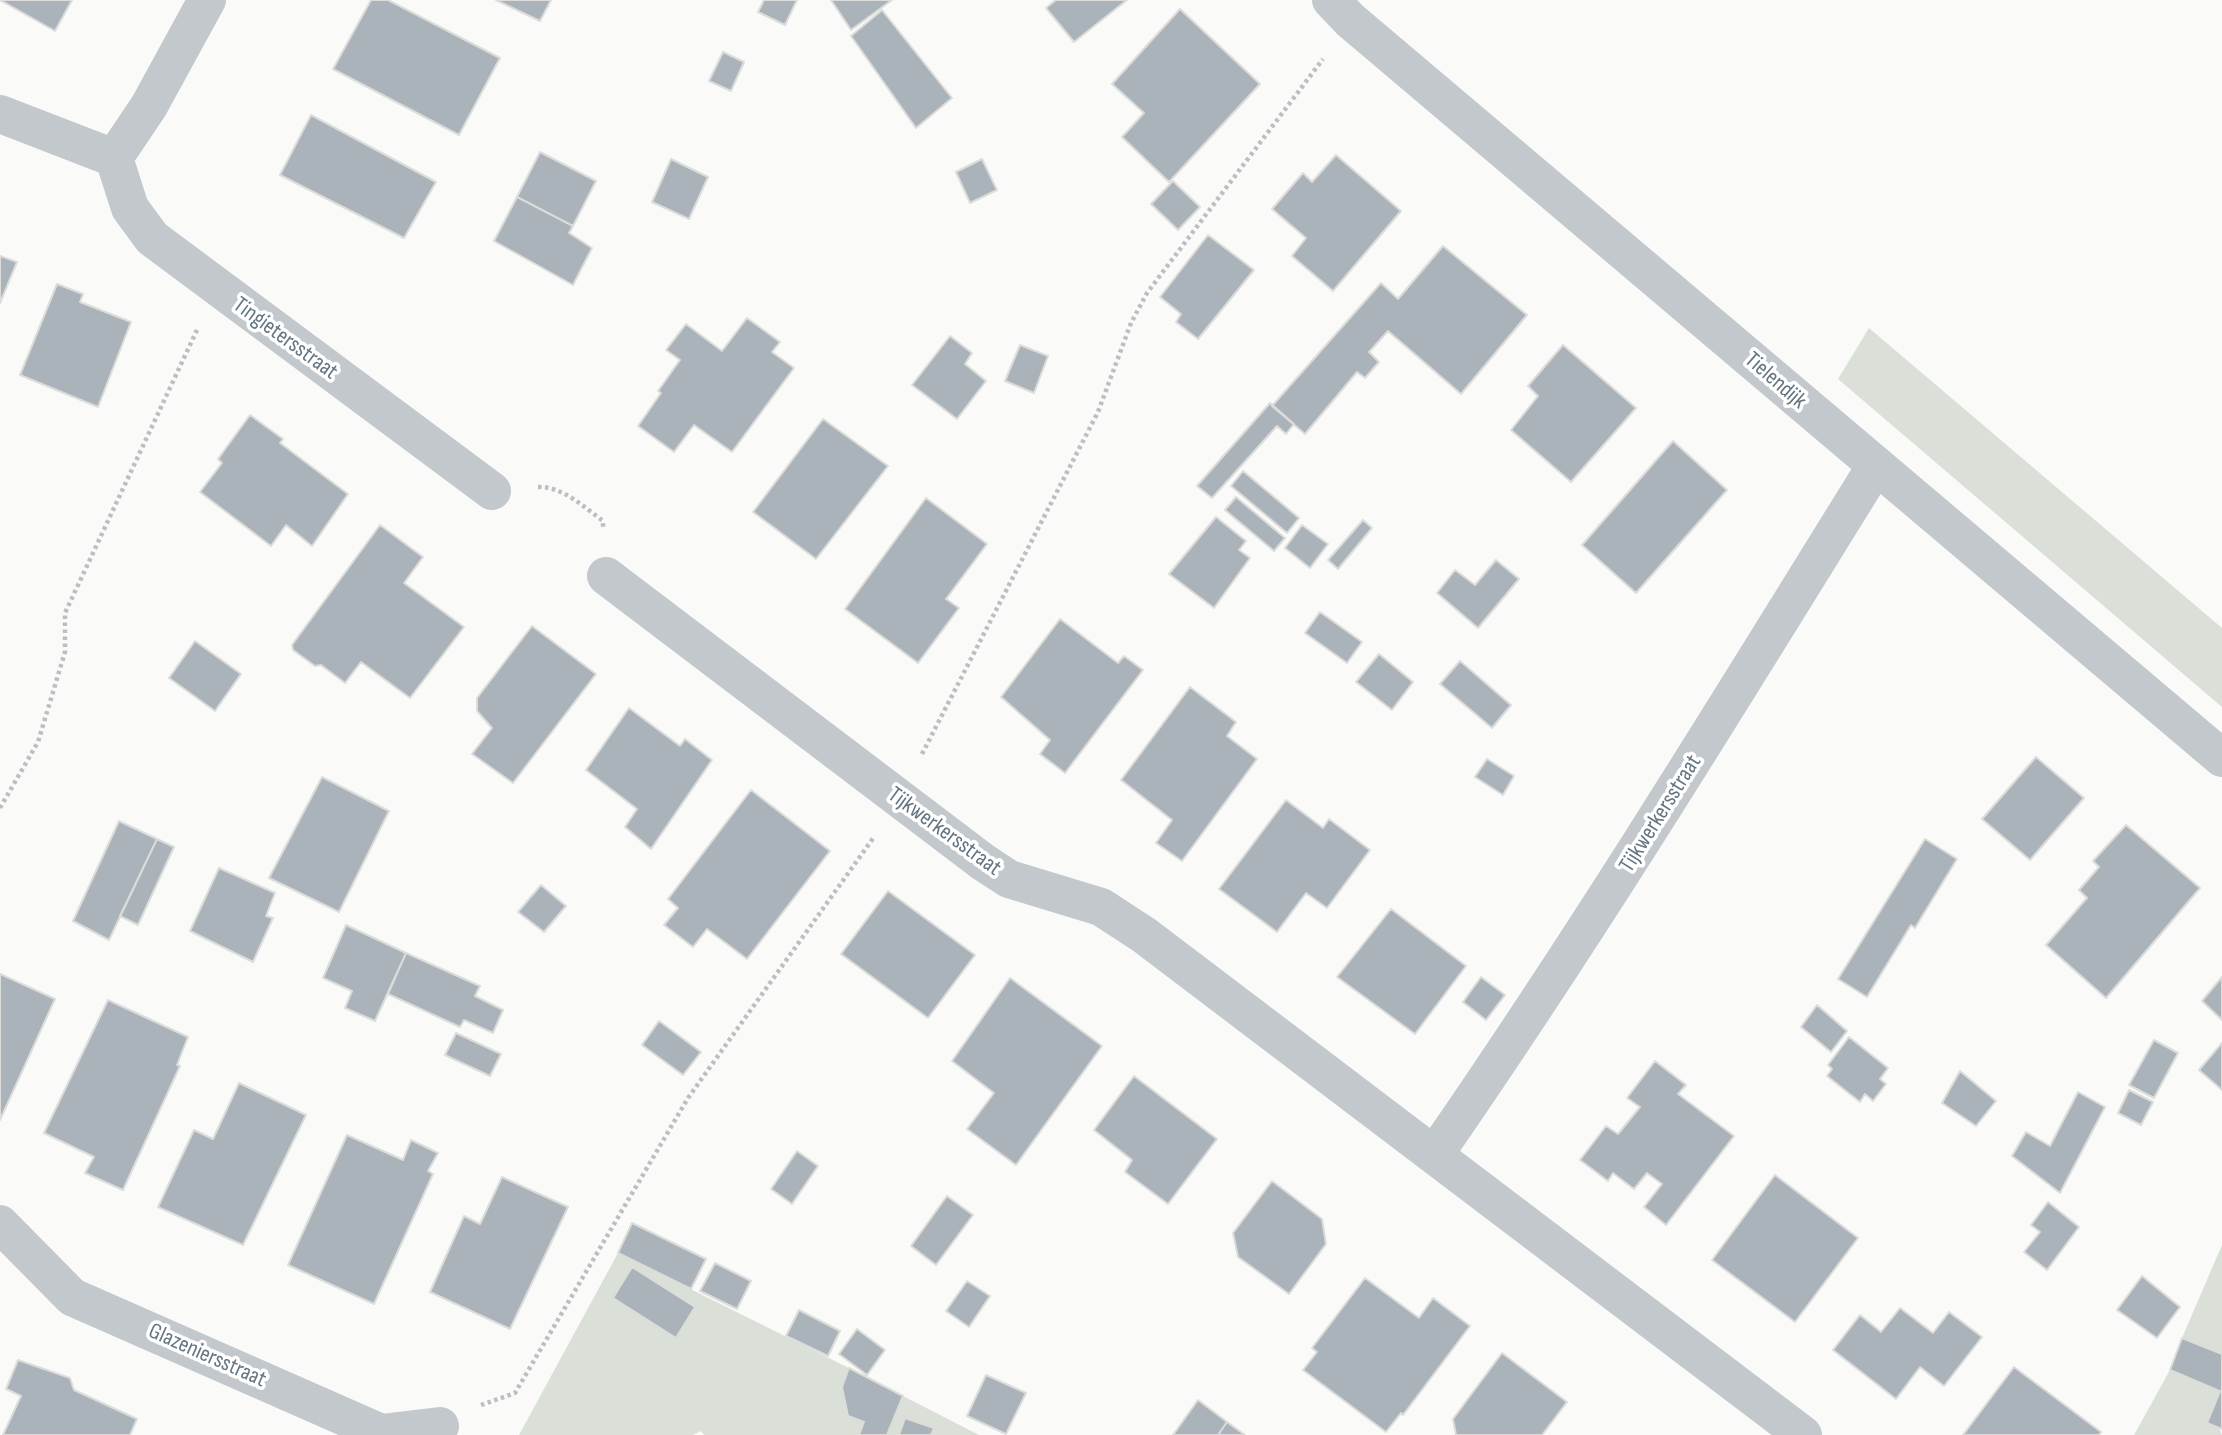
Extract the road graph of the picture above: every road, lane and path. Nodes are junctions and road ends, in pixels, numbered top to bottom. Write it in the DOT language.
graph roads {
  1 [pos="206,0"];
  2 [pos="1341,10"];
  3 [pos="0,114"];
  4 [pos="114,158"];
  5 [pos="217,288"];
  6 [pos="1875,467"];
  7 [pos="492,491"];
  8 [pos="606,576"];
  9 [pos="2222,758"];
  10 [pos="898,800"];
  11 [pos="0,808"];
  12 [pos="1435,1154"];
  13 [pos="0,1224"];
  14 [pos="440,1426"];
  15 [pos="1802,1435"];
  1 -- 4 [label="street"];
  2 -- 6 [label="street, Tielendijk"];
  2 -- 10 [label="path"];
  3 -- 4 [label="street"];
  4 -- 5 [label="street, Tingietersstraat"];
  5 -- 7 [label="street, Tingietersstraat"];
  5 -- 11 [label="path"];
  6 -- 9 [label="street, Tielendijk"];
  6 -- 12 [label="street, Tijkwerkersstraat"];
  7 -- 8 [label="path"];
  8 -- 10 [label="street, Tijkwerkersstraat"];
  10 -- 12 [label="street, Tijkwerkersstraat"];
  10 -- 14 [label="path"];
  12 -- 15 [label="street, Tijkwerkersstraat"];
  13 -- 14 [label="street, Glazeniersstraat"];
}
